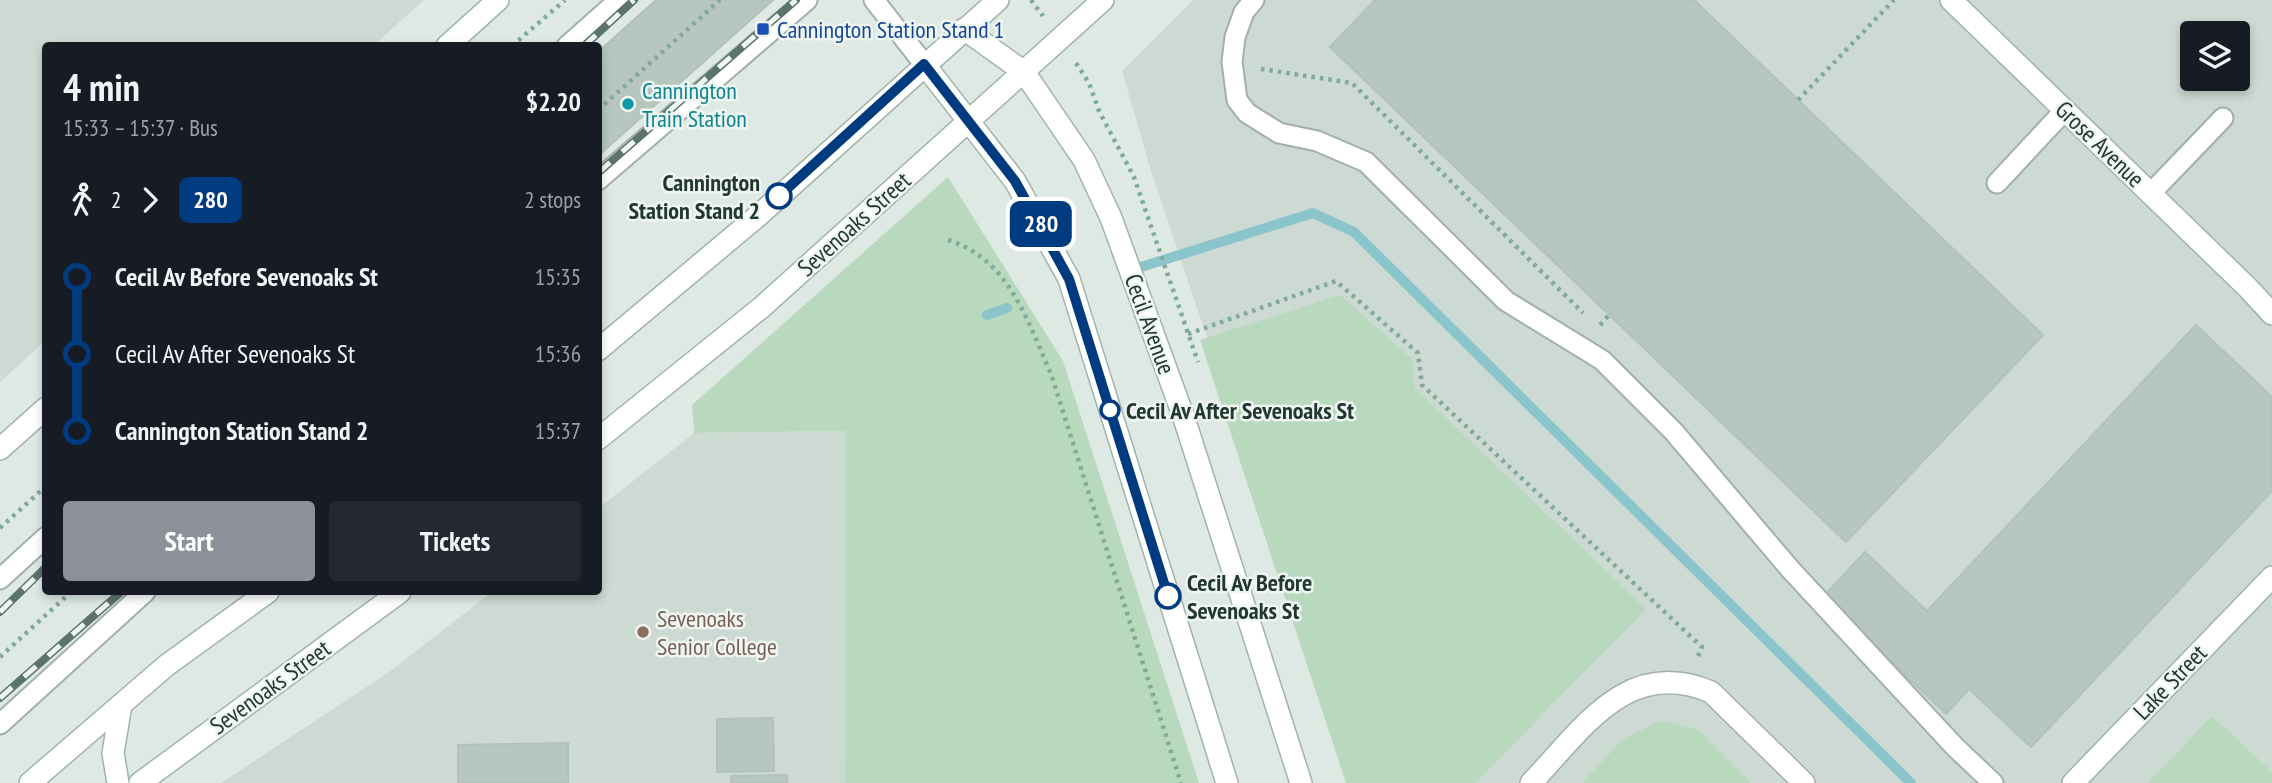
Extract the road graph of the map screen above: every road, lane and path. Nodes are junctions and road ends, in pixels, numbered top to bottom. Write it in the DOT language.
graph roads {
  1 [pos="498,0"];
  2 [pos="565,0"];
  3 [pos="619,0"];
  4 [pos="720,0"];
  5 [pos="807,0"];
  6 [pos="874,0"];
  7 [pos="998,0"];
  8 [pos="1031,0"];
  9 [pos="1103,0"];
  10 [pos="1254,0"];
  11 [pos="1894,0"];
  12 [pos="1951,0"];
  13 [pos="1040,13"];
  14 [pos="964,29"];
  15 [pos="451,42"];
  16 [pos="517,42"];
  17 [pos="572,42"];
  18 [pos="1256,60"];
  19 [pos="924,64"];
  20 [pos="1024,72"];
  21 [pos="1798,100"];
  22 [pos="602,106"];
  23 [pos="2065,110"];
  24 [pos="2223,118"];
  25 [pos="968,120"];
  26 [pos="602,177"];
  27 [pos="1997,183"];
  28 [pos="2151,193"];
  29 [pos="948,240"];
  30 [pos="2248,288"];
  31 [pos="2272,302"];
  32 [pos="2272,314"];
  33 [pos="1609,315"];
  34 [pos="1588,317"];
  35 [pos="1598,327"];
  36 [pos="1188,334"];
  37 [pos="602,347"];
  38 [pos="42,412"];
  39 [pos="602,436"];
  40 [pos="0,449"];
  41 [pos="42,490"];
  42 [pos="0,528"];
  43 [pos="42,541"];
  44 [pos="2271,578"];
  45 [pos="0,579"];
  46 [pos="68,595"];
  47 [pos="142,595"];
  48 [pos="264,595"];
  49 [pos="396,595"];
  50 [pos="0,657"];
  51 [pos="1694,666"];
  52 [pos="121,705"];
  53 [pos="0,724"];
  54 [pos="30,783"];
  55 [pos="118,783"];
  56 [pos="140,783"];
  57 [pos="1181,783"];
  58 [pos="1227,783"];
  59 [pos="1301,783"];
  60 [pos="1531,783"];
  61 [pos="1804,783"];
  62 [pos="1993,783"];
  63 [pos="2073,783"];
  1 -- 15 [label="main road"];
  2 -- 16 [label="path"];
  3 -- 17 [label="lane"];
  4 -- 22 [label="path"];
  5 -- 26 [label="lane"];
  6 -- 19 [label="lane"];
  7 -- 14 [label="main road"];
  8 -- 13 [label="path"];
  9 -- 20 [label="main road, Sevenoaks Street"];
  10 -- 62 [label="lane"];
  11 -- 21 [label="path"];
  12 -- 23 [label="main road, Grose Avenue"];
  14 -- 19 [label="main road"];
  14 -- 20 [label="main road, Cecil Avenue"];
  18 -- 34 [label="path"];
  19 -- 25 [label="main road"];
  19 -- 37 [label="main road"];
  20 -- 25 [label="main road, Sevenoaks Street"];
  20 -- 59 [label="main road, Cecil Avenue"];
  23 -- 27 [label="lane"];
  23 -- 28 [label="main road, Grose Avenue"];
  24 -- 28 [label="lane"];
  25 -- 39 [label="main road, Sevenoaks Street"];
  25 -- 58 [label="main road"];
  28 -- 30 [label="main road, Grose Avenue"];
  29 -- 57 [label="path"];
  30 -- 31 [label="main road, Grose Avenue"];
  30 -- 32 [label="main road, Grose Avenue"];
  33 -- 35 [label="path"];
  36 -- 51 [label="path"];
  38 -- 40 [label="main road"];
  41 -- 42 [label="path"];
  43 -- 45 [label="lane"];
  44 -- 63 [label="main road, Lake Street"];
  46 -- 50 [label="path"];
  47 -- 53 [label="lane"];
  48 -- 52 [label="main road"];
  49 -- 56 [label="main road, Sevenoaks Street"];
  52 -- 54 [label="main road"];
  52 -- 55 [label="main road"];
  60 -- 61 [label="main road"];
}
